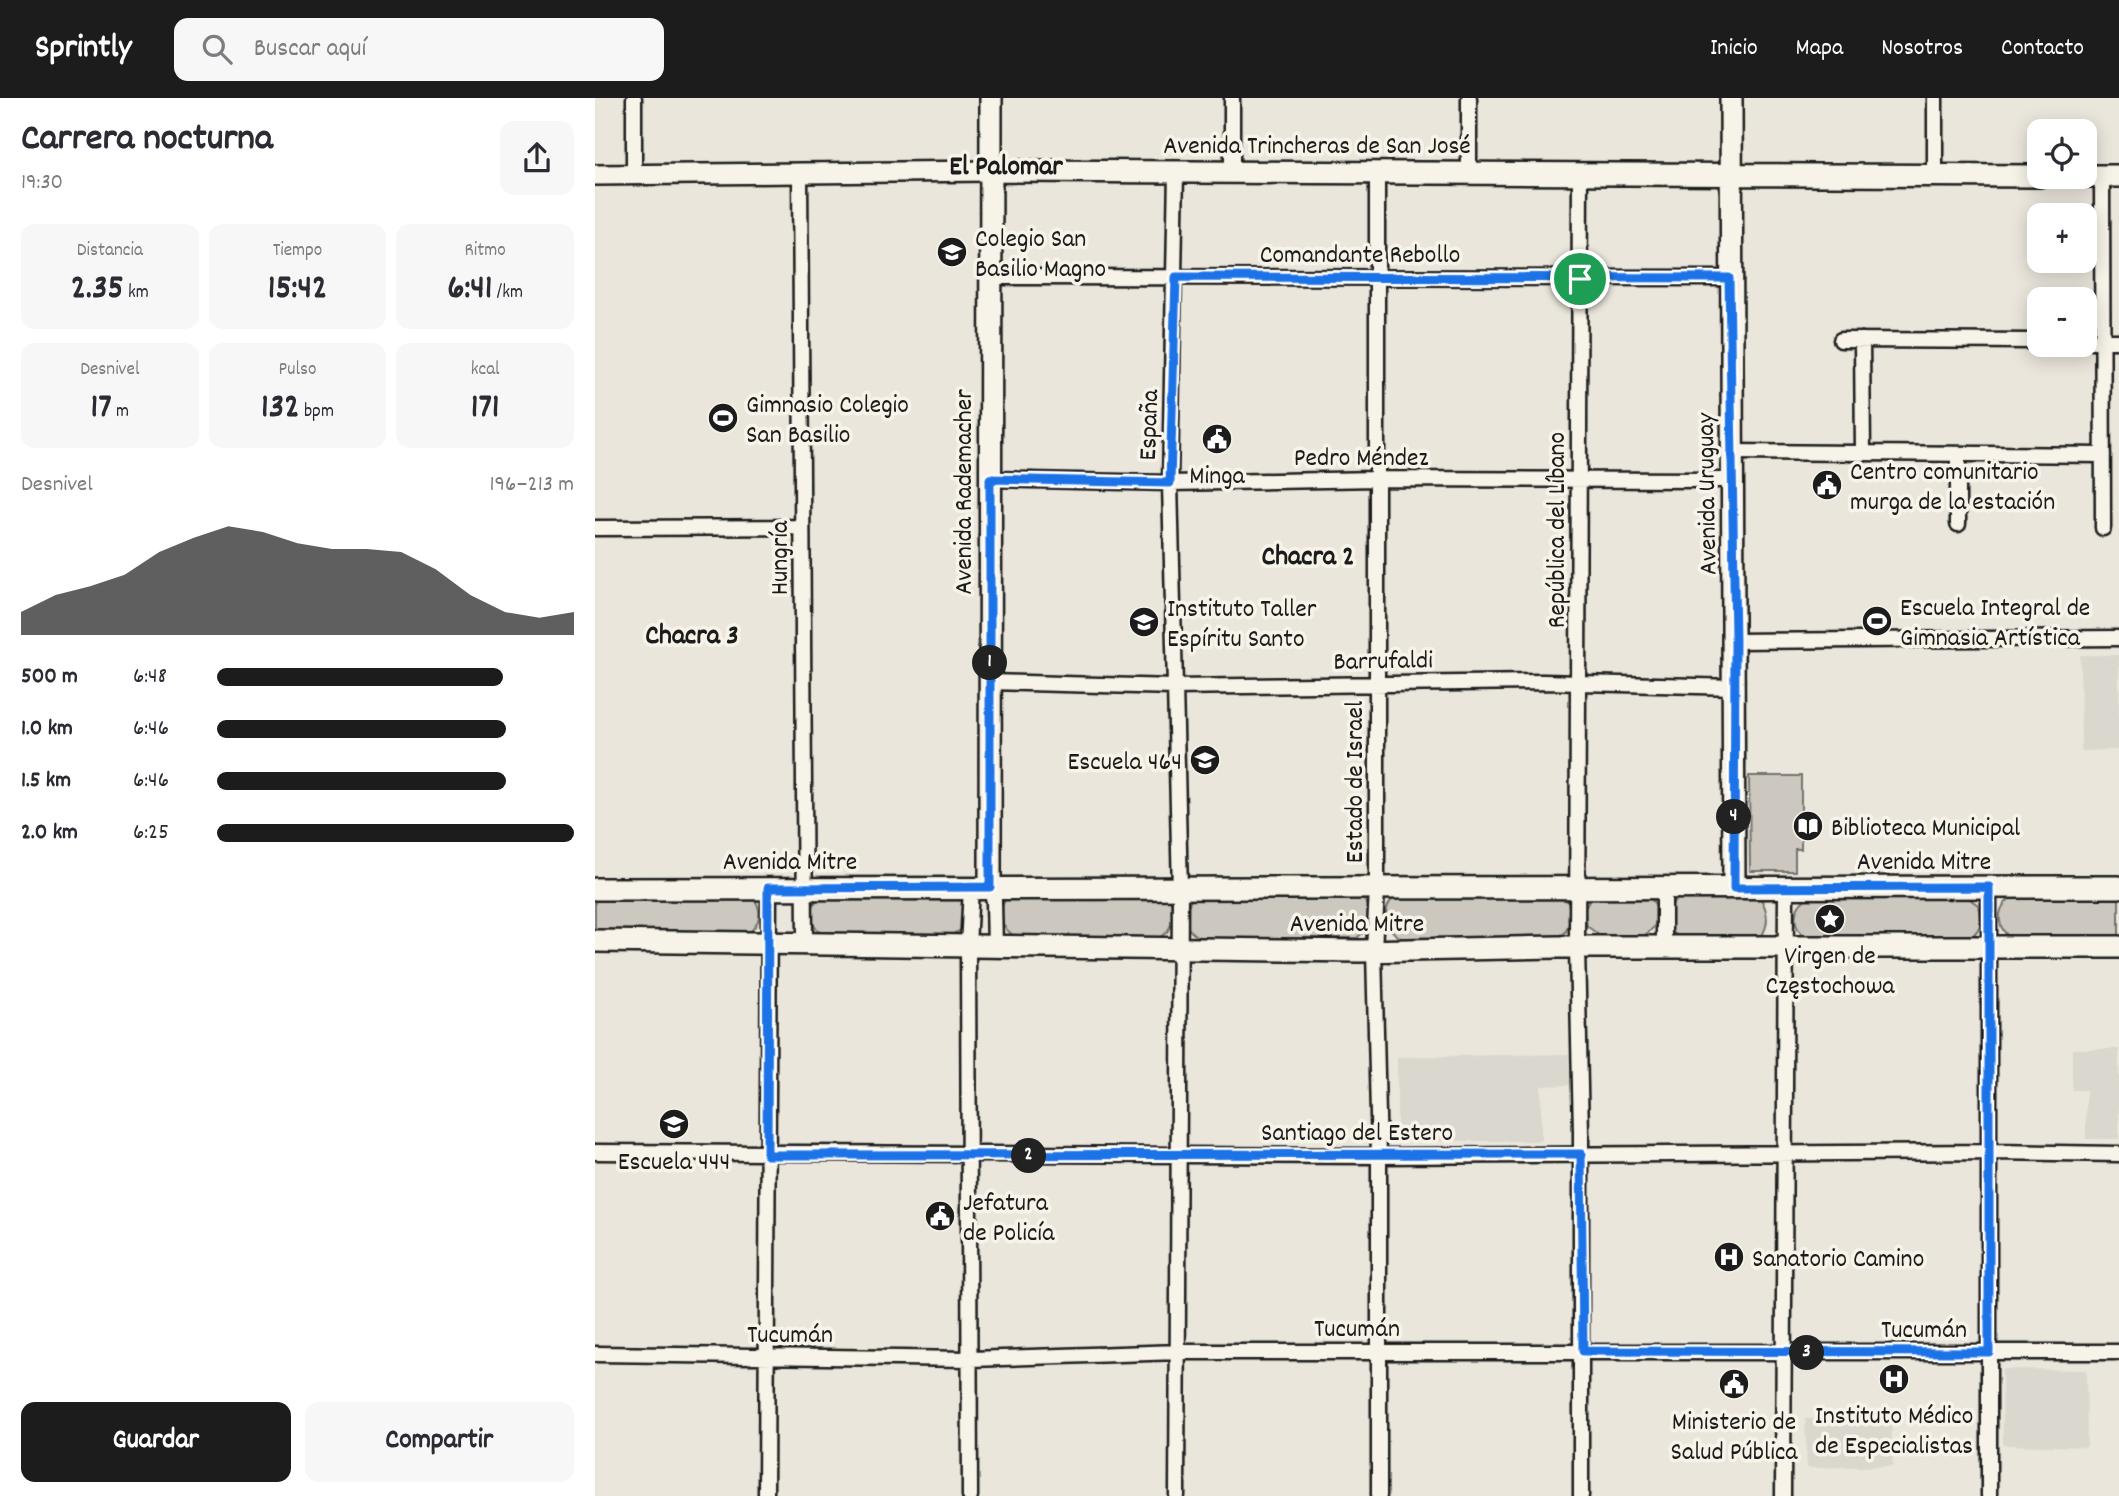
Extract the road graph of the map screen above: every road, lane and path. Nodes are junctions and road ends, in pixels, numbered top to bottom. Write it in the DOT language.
graph roads {
  1 [pos="634,98"];
  2 [pos="991,98"];
  3 [pos="1232,98"];
  4 [pos="1469,98"];
  5 [pos="1731,98"];
  6 [pos="1935,98"];
  7 [pos="991,171"];
  8 [pos="1176,172"];
  9 [pos="1232,172"];
  10 [pos="1377,172"];
  11 [pos="1469,172"];
  12 [pos="1580,172"];
  13 [pos="800,173"];
  14 [pos="1730,174"];
  15 [pos="595,175"];
  16 [pos="634,175"];
  17 [pos="1935,176"];
  18 [pos="2027,176"];
  19 [pos="2102,176"];
  20 [pos="991,277"];
  21 [pos="1176,277"];
  22 [pos="1377,277"];
  23 [pos="1729,278"];
  24 [pos="1580,279"];
  25 [pos="1842,340"];
  26 [pos="1862,340"];
  27 [pos="2027,341"];
  28 [pos="2097,341"];
  29 [pos="2102,341"];
  30 [pos="2119,341"];
  31 [pos="1733,452"];
  32 [pos="1863,453"];
  33 [pos="1958,455"];
  34 [pos="2103,455"];
  35 [pos="990,479"];
  36 [pos="1377,479"];
  37 [pos="1732,480"];
  38 [pos="1580,481"];
  39 [pos="1170,483"];
  40 [pos="2103,489"];
  41 [pos="2119,489"];
  42 [pos="1958,524"];
  43 [pos="802,527"];
  44 [pos="595,528"];
  45 [pos="2103,528"];
  46 [pos="2119,638"];
  47 [pos="1735,641"];
  48 [pos="990,682"];
  49 [pos="1377,682"];
  50 [pos="1580,682"];
  51 [pos="1174,687"];
  52 [pos="1735,687"];
  53 [pos="980,887"];
  54 [pos="1989,887"];
  55 [pos="2119,887"];
  56 [pos="768,888"];
  57 [pos="804,888"];
  58 [pos="1377,888"];
  59 [pos="1734,888"];
  60 [pos="1786,888"];
  61 [pos="595,889"];
  62 [pos="1579,889"];
  63 [pos="1664,889"];
  64 [pos="1180,890"];
  65 [pos="595,941"];
  66 [pos="766,941"];
  67 [pos="804,942"];
  68 [pos="968,947"];
  69 [pos="1577,947"];
  70 [pos="1664,947"];
  71 [pos="1786,947"];
  72 [pos="1991,947"];
  73 [pos="2119,947"];
  74 [pos="995,948"];
  75 [pos="1179,950"];
  76 [pos="1374,951"];
  77 [pos="595,1152"];
  78 [pos="1989,1152"];
  79 [pos="1786,1153"];
  80 [pos="1581,1154"];
  81 [pos="2119,1154"];
  82 [pos="767,1155"];
  83 [pos="1178,1155"];
  84 [pos="971,1156"];
  85 [pos="1379,1156"];
  86 [pos="1583,1351"];
  87 [pos="1179,1352"];
  88 [pos="1379,1352"];
  89 [pos="1989,1352"];
  90 [pos="2119,1352"];
  91 [pos="1782,1353"];
  92 [pos="595,1354"];
  93 [pos="767,1358"];
  94 [pos="971,1359"];
  95 [pos="766,1496"];
  96 [pos="970,1496"];
  97 [pos="1177,1496"];
  98 [pos="1379,1496"];
  99 [pos="1581,1496"];
  100 [pos="1783,1496"];
  101 [pos="1989,1496"];
  1 -- 16 [label="street"];
  2 -- 7 [label="main road, Avenida Rademacher"];
  3 -- 9 [label="street"];
  4 -- 11 [label="street"];
  5 -- 14 [label="main road, Avenida Uruguay"];
  6 -- 17 [label="street"];
  7 -- 8 [label="main road, Avenida Trincheras de San José"];
  7 -- 13 [label="main road, Avenida Trincheras de San José"];
  7 -- 20 [label="main road, Avenida Rademacher"];
  8 -- 9 [label="main road, Avenida Trincheras de San José"];
  8 -- 21 [label="street, España"];
  9 -- 10 [label="main road, Avenida Trincheras de San José"];
  10 -- 11 [label="main road, Avenida Trincheras de San José"];
  10 -- 22 [label="street, Estado de Israel"];
  11 -- 12 [label="main road, Avenida Trincheras de San José"];
  12 -- 14 [label="main road, Avenida Trincheras de San José"];
  12 -- 24 [label="street, República del Líbano"];
  13 -- 16 [label="main road, Avenida Trincheras de San José"];
  13 -- 43 [label="street, Hungría"];
  14 -- 17 [label="main road, Avenida Trincheras de San José"];
  14 -- 23 [label="main road, Avenida Uruguay"];
  15 -- 16 [label="main road, Avenida Trincheras de San José"];
  17 -- 18 [label="main road, Avenida Trincheras de San José"];
  19 -- 29 [label="street"];
  20 -- 21 [label="street, Comandante Rebollo"];
  20 -- 35 [label="main road, Avenida Rademacher"];
  21 -- 22 [label="street, Comandante Rebollo"];
  21 -- 39 [label="street, España"];
  22 -- 24 [label="street, Comandante Rebollo"];
  22 -- 36 [label="street, Estado de Israel"];
  23 -- 24 [label="street, Comandante Rebollo"];
  23 -- 31 [label="main road, Avenida Uruguay"];
  24 -- 38 [label="street, República del Líbano"];
  25 -- 26 [label="street"];
  26 -- 27 [label="street"];
  26 -- 32 [label="street"];
  28 -- 29 [label="street"];
  29 -- 30 [label="street"];
  29 -- 34 [label="street"];
  31 -- 32 [label="street"];
  31 -- 37 [label="main road, Avenida Uruguay"];
  32 -- 33 [label="street"];
  33 -- 34 [label="street"];
  33 -- 42 [label="street"];
  34 -- 40 [label="street"];
  35 -- 39 [label="street, Pedro Méndez"];
  35 -- 48 [label="main road, Avenida Rademacher"];
  36 -- 38 [label="street, Pedro Méndez"];
  36 -- 39 [label="street, Pedro Méndez"];
  36 -- 49 [label="street, Estado de Israel"];
  37 -- 38 [label="street, Pedro Méndez"];
  37 -- 47 [label="main road, Avenida Uruguay"];
  38 -- 50 [label="street, República del Líbano"];
  39 -- 51 [label="street, España"];
  40 -- 41 [label="street"];
  40 -- 45 [label="street"];
  43 -- 44 [label="street"];
  43 -- 57 [label="street, Hungría"];
  46 -- 47 [label="street"];
  47 -- 52 [label="main road, Avenida Uruguay"];
  48 -- 51 [label="street, Barrufaldi"];
  48 -- 53 [label="main road, Avenida Rademacher"];
  49 -- 50 [label="street, Barrufaldi"];
  49 -- 51 [label="street, Barrufaldi"];
  49 -- 58 [label="street, Estado de Israel"];
  50 -- 52 [label="street, Barrufaldi"];
  50 -- 62 [label="street, República del Líbano"];
  51 -- 64 [label="street, España"];
  52 -- 59 [label="main road, Avenida Uruguay"];
  53 -- 57 [label="main road, Avenida Mitre"];
  53 -- 64 [label="main road, Avenida Mitre"];
  53 -- 68 [label="street"];
  53 -- 74 [label="street"];
  54 -- 55 [label="main road, Avenida Mitre"];
  54 -- 60 [label="main road, Avenida Mitre"];
  54 -- 72 [label="street"];
  56 -- 57 [label="main road, Avenida Mitre"];
  56 -- 61 [label="main road, Avenida Mitre"];
  56 -- 66 [label="street"];
  57 -- 67 [label="street, Hungría"];
  58 -- 62 [label="main road, Avenida Mitre"];
  58 -- 64 [label="main road, Avenida Mitre"];
  58 -- 76 [label="street, Estado de Israel"];
  59 -- 60 [label="main road, Avenida Mitre"];
  59 -- 63 [label="main road, Avenida Mitre"];
  60 -- 71 [label="street"];
  62 -- 63 [label="main road, Avenida Mitre"];
  62 -- 69 [label="street, República del Líbano"];
  63 -- 70 [label="street"];
  64 -- 75 [label="street, España"];
  65 -- 66 [label="main road, Avenida Mitre"];
  66 -- 67 [label="main road, Avenida Mitre"];
  66 -- 82 [label="street"];
  67 -- 68 [label="main road, Avenida Mitre"];
  68 -- 74 [label="main road, Avenida Mitre"];
  68 -- 84 [label="street"];
  69 -- 70 [label="main road, Avenida Mitre"];
  69 -- 76 [label="main road, Avenida Mitre"];
  69 -- 80 [label="street, República del Líbano"];
  70 -- 71 [label="main road, Avenida Mitre"];
  71 -- 72 [label="main road, Avenida Mitre"];
  71 -- 79 [label="street"];
  72 -- 73 [label="main road, Avenida Mitre"];
  72 -- 78 [label="street"];
  74 -- 75 [label="main road, Avenida Mitre"];
  75 -- 76 [label="main road, Avenida Mitre"];
  75 -- 83 [label="street, España"];
  76 -- 85 [label="street, Estado de Israel"];
  77 -- 82 [label="street, Santiago del Estero"];
  78 -- 79 [label="street, Santiago del Estero"];
  78 -- 81 [label="street, Santiago del Estero"];
  78 -- 89 [label="street"];
  79 -- 80 [label="street, Santiago del Estero"];
  79 -- 91 [label="street"];
  80 -- 85 [label="street, Santiago del Estero"];
  80 -- 86 [label="street, República del Líbano"];
  82 -- 84 [label="street, Santiago del Estero"];
  82 -- 93 [label="street"];
  83 -- 84 [label="street, Santiago del Estero"];
  83 -- 85 [label="street, Santiago del Estero"];
  83 -- 87 [label="street, España"];
  84 -- 94 [label="street"];
  85 -- 88 [label="street, Estado de Israel"];
  86 -- 88 [label="street, Tucumán"];
  86 -- 91 [label="street, Tucumán"];
  86 -- 99 [label="street, República del Líbano"];
  87 -- 88 [label="street, Tucumán"];
  87 -- 94 [label="street, Tucumán"];
  87 -- 97 [label="street, España"];
  88 -- 98 [label="street, Estado de Israel"];
  89 -- 90 [label="street, Tucumán"];
  89 -- 91 [label="street, Tucumán"];
  89 -- 101 [label="street"];
  91 -- 100 [label="street"];
  92 -- 93 [label="street, Tucumán"];
  93 -- 94 [label="street, Tucumán"];
  93 -- 95 [label="street"];
  94 -- 96 [label="street"];
}
